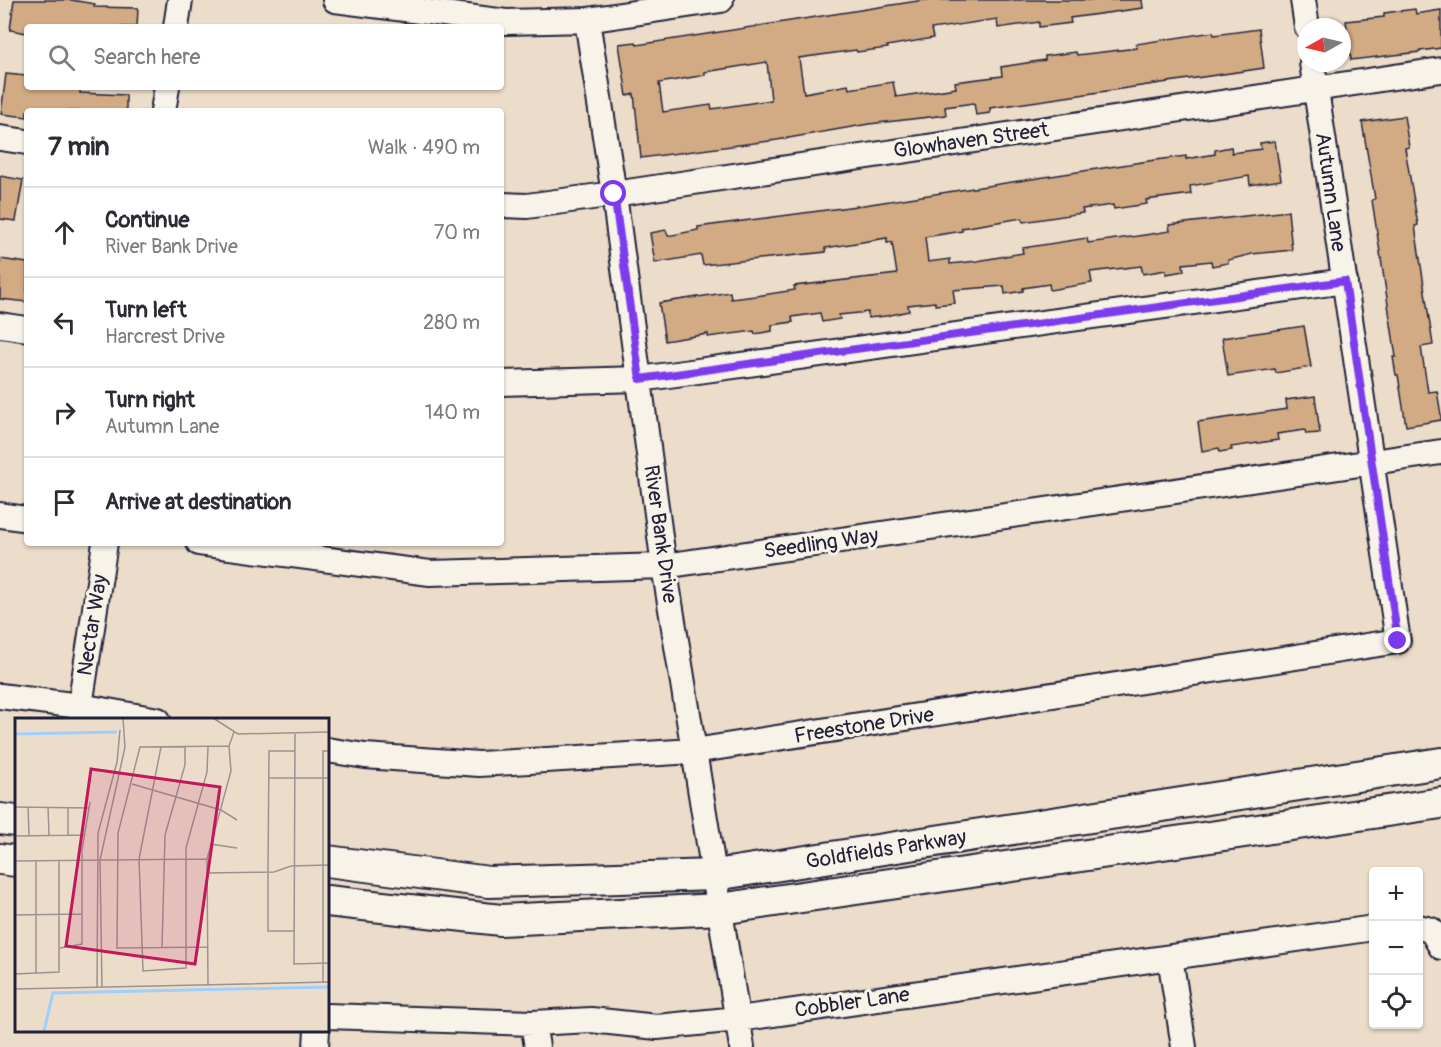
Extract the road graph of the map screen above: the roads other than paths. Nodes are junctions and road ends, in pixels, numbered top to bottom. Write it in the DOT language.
graph roads {
  1 [pos="180,0"];
  2 [pos="335,0"];
  3 [pos="1303,0"];
  4 [pos="710,1"];
  5 [pos="470,8"];
  6 [pos="1306,18"];
  7 [pos="587,20"];
  8 [pos="176,24"];
  9 [pos="1441,70"];
  10 [pos="1313,72"];
  11 [pos="1316,89"];
  12 [pos="166,90"];
  13 [pos="163,108"];
  14 [pos="0,138"];
  15 [pos="24,142"];
  16 [pos="614,194"];
  17 [pos="504,205"];
  18 [pos="1345,281"];
  19 [pos="0,325"];
  20 [pos="24,329"];
  21 [pos="640,379"];
  22 [pos="504,383"];
  23 [pos="1441,452"];
  24 [pos="1372,462"];
  25 [pos="0,515"];
  26 [pos="24,519"];
  27 [pos="105,546"];
  28 [pos="222,546"];
  29 [pos="664,566"];
  30 [pos="1398,641"];
  31 [pos="0,696"];
  32 [pos="80,706"];
  33 [pos="147,718"];
  34 [pos="328,750"];
  35 [pos="694,751"];
  36 [pos="1441,763"];
  37 [pos="1441,803"];
  38 [pos="0,819"];
  39 [pos="15,821"];
  40 [pos="0,859"];
  41 [pos="15,861"];
  42 [pos="328,861"];
  43 [pos="715,875"];
  44 [pos="328,901"];
  45 [pos="720,909"];
  46 [pos="1369,928"];
  47 [pos="1423,928"];
  48 [pos="1441,947"];
  49 [pos="1170,957"];
  50 [pos="328,1016"];
  51 [pos="738,1018"];
  52 [pos="533,1023"];
  53 [pos="317,1032"];
  54 [pos="316,1047"];
  55 [pos="537,1047"];
  56 [pos="742,1047"];
  57 [pos="1184,1047"];
  1 -- 8 [label="street"];
  2 -- 5 [label="street"];
  3 -- 6 [label="street"];
  4 -- 7 [label="street"];
  5 -- 7 [label="street"];
  7 -- 16 [label="street, River Bank Drive"];
  9 -- 11 [label="street, Glowhaven Street"];
  10 -- 11 [label="street, Autumn Lane"];
  11 -- 16 [label="street, Glowhaven Street"];
  11 -- 18 [label="street, Autumn Lane"];
  12 -- 13 [label="street"];
  14 -- 15 [label="street"];
  16 -- 17 [label="street, Glowhaven Street"];
  16 -- 21 [label="street, River Bank Drive"];
  18 -- 21 [label="street"];
  18 -- 24 [label="street, Autumn Lane"];
  19 -- 20 [label="street"];
  21 -- 22 [label="street"];
  21 -- 29 [label="street, River Bank Drive"];
  23 -- 24 [label="street, Seedling Way"];
  24 -- 29 [label="street, Seedling Way"];
  24 -- 30 [label="street, Autumn Lane"];
  25 -- 26 [label="street"];
  27 -- 32 [label="street, Nectar Way"];
  28 -- 29 [label="street, Seedling Way"];
  29 -- 35 [label="street, River Bank Drive"];
  30 -- 35 [label="street, Freestone Drive"];
  31 -- 32 [label="street"];
  32 -- 33 [label="street"];
  34 -- 35 [label="street, Freestone Drive"];
  35 -- 43 [label="street, River Bank Drive"];
  36 -- 43 [label="main road, Goldfields Parkway"];
  37 -- 45 [label="main road, Goldfields Parkway"];
  38 -- 39 [label="main road"];
  40 -- 41 [label="main road"];
  42 -- 43 [label="main road, Goldfields Parkway"];
  43 -- 45 [label="street, River Bank Drive"];
  44 -- 45 [label="main road, Goldfields Parkway"];
  45 -- 51 [label="street, River Bank Drive"];
  46 -- 49 [label="street, Cobbler Lane"];
  47 -- 48 [label="street"];
  49 -- 51 [label="street, Cobbler Lane"];
  49 -- 57 [label="street"];
  50 -- 52 [label="street, Cobbler Lane"];
  51 -- 52 [label="street, Cobbler Lane"];
  51 -- 56 [label="street, River Bank Drive"];
  52 -- 55 [label="street"];
  53 -- 54 [label="street"];
}
